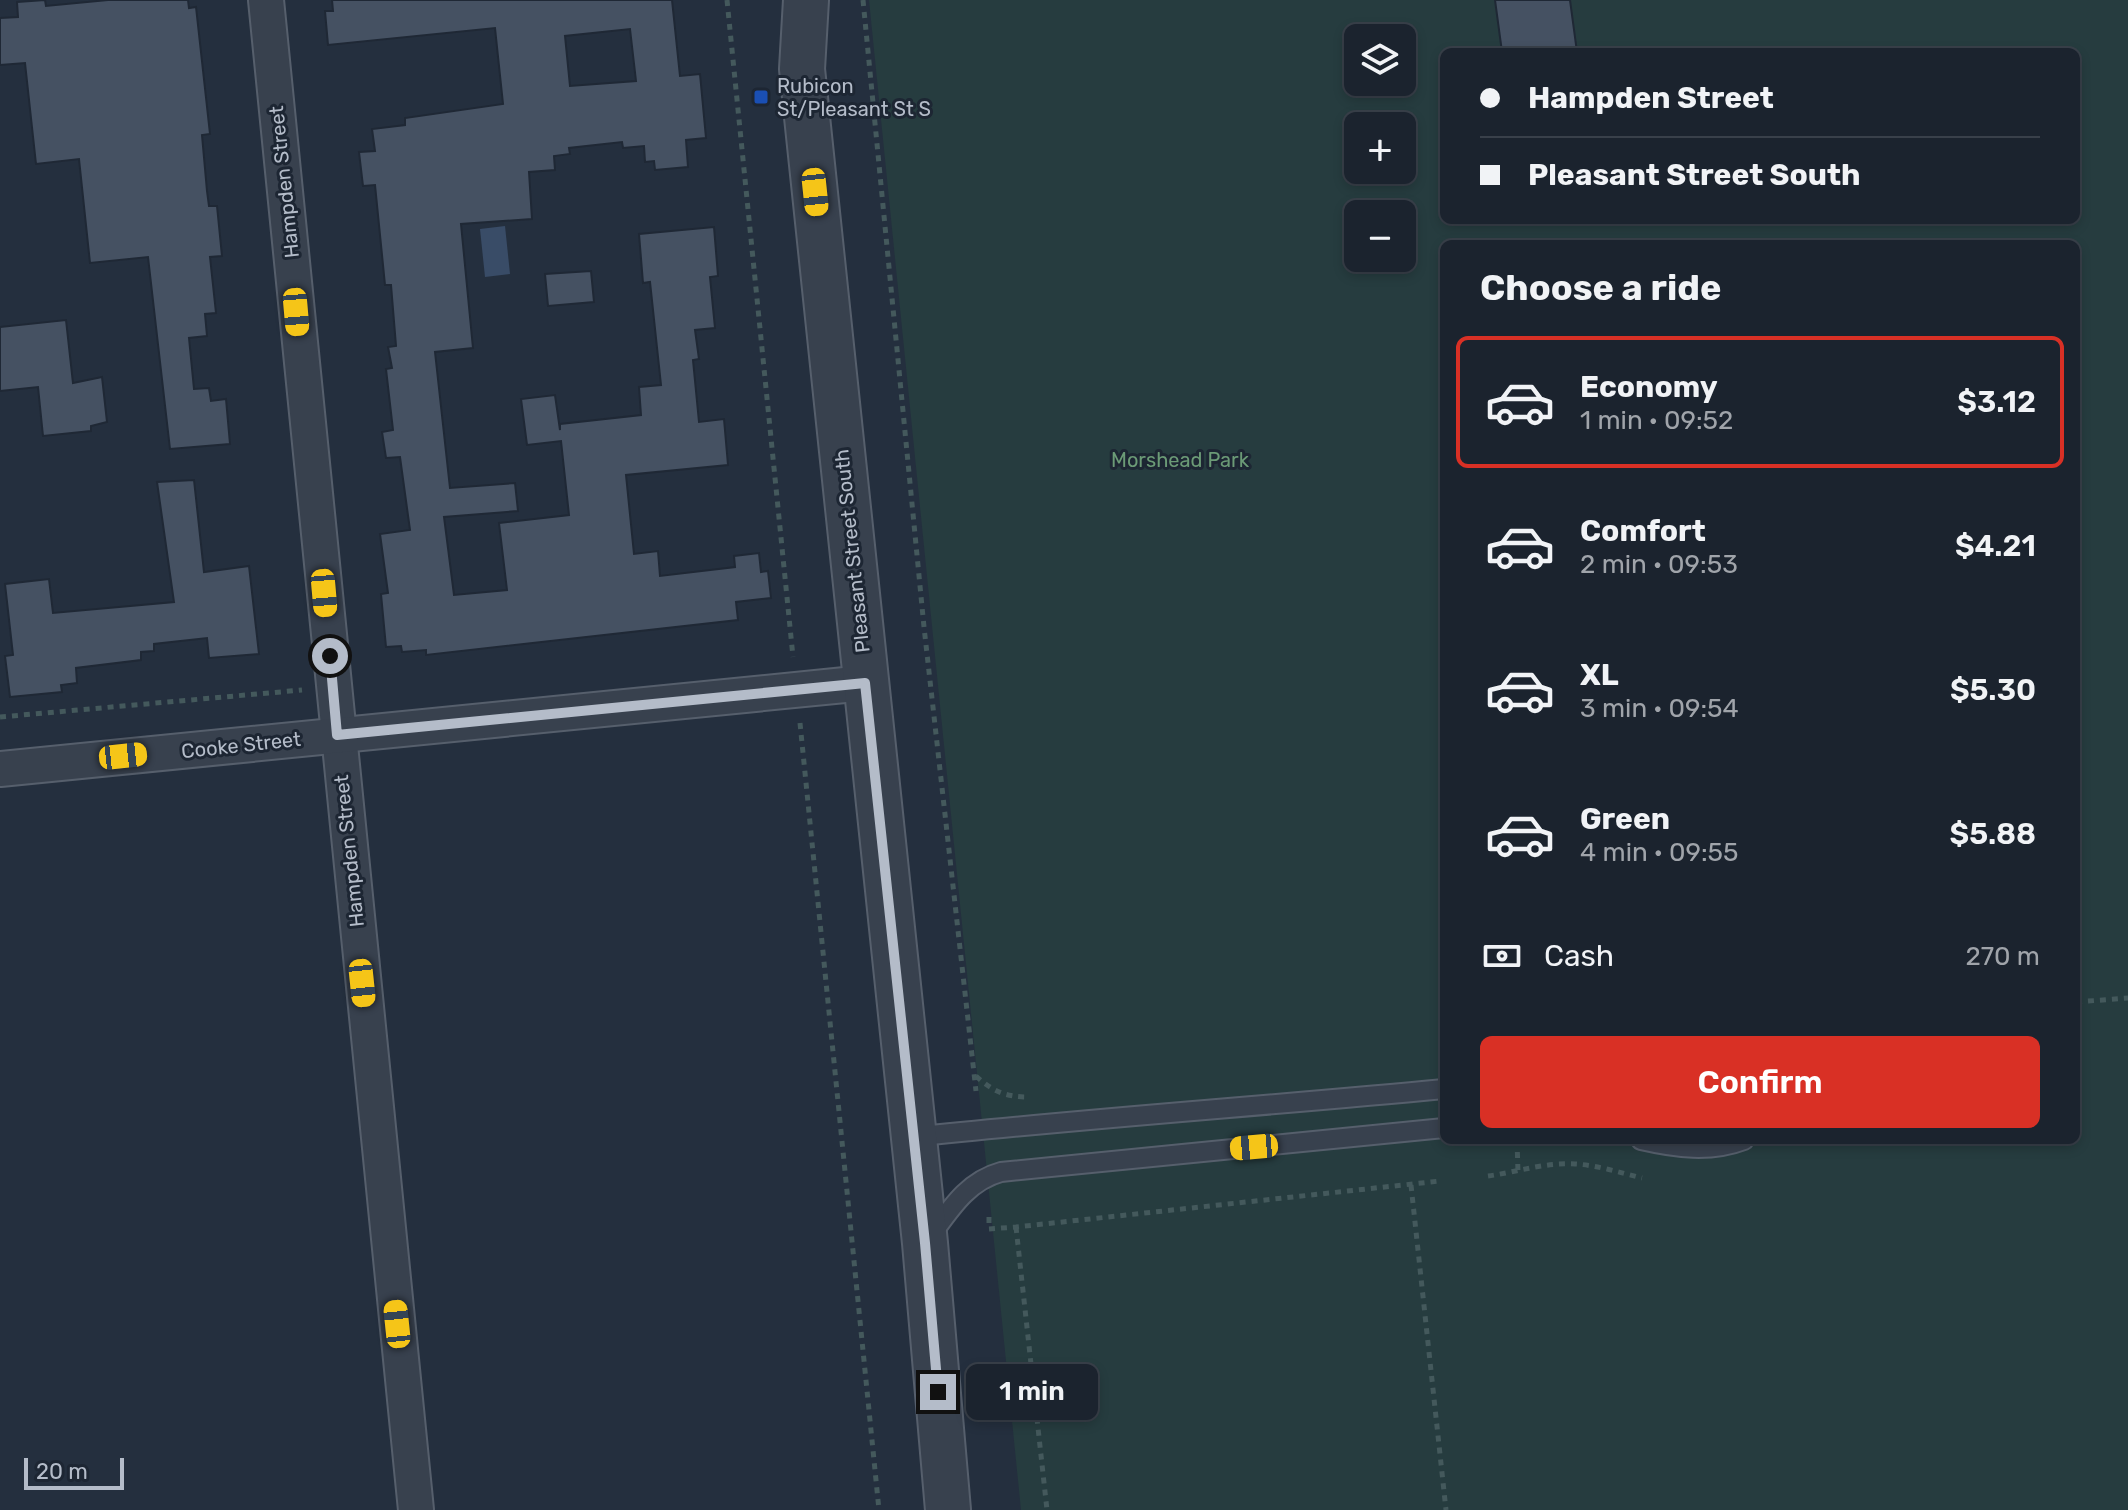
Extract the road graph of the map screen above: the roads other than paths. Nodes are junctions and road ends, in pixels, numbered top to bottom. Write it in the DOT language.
graph roads {
  1 [pos="266,0"];
  2 [pos="784,0"];
  3 [pos="806,0"];
  4 [pos="802,69"];
  5 [pos="865,683"];
  6 [pos="337,735"];
  7 [pos="0,769"];
  8 [pos="1440,1089"];
  9 [pos="1440,1128"];
  10 [pos="913,1137"];
  11 [pos="1665,1144"];
  12 [pos="1733,1144"];
  13 [pos="925,1243"];
  14 [pos="416,1510"];
  15 [pos="948,1510"];
  1 -- 6 [label="street, Hampden Street"];
  2 -- 4 [label="street, Pleasant Street South"];
  3 -- 4 [label="street, Pleasant Street South"];
  4 -- 5 [label="street, Pleasant Street South"];
  5 -- 6 [label="street, Cooke Street"];
  5 -- 10 [label="street, Pleasant Street South"];
  6 -- 7 [label="street, Cooke Street"];
  6 -- 14 [label="street, Hampden Street"];
  8 -- 10 [label="lane"];
  9 -- 13 [label="lane"];
  10 -- 13 [label="street, Pleasant Street South"];
  11 -- 12 [label="lane"];
  13 -- 15 [label="street, Pleasant Street South"];
}
